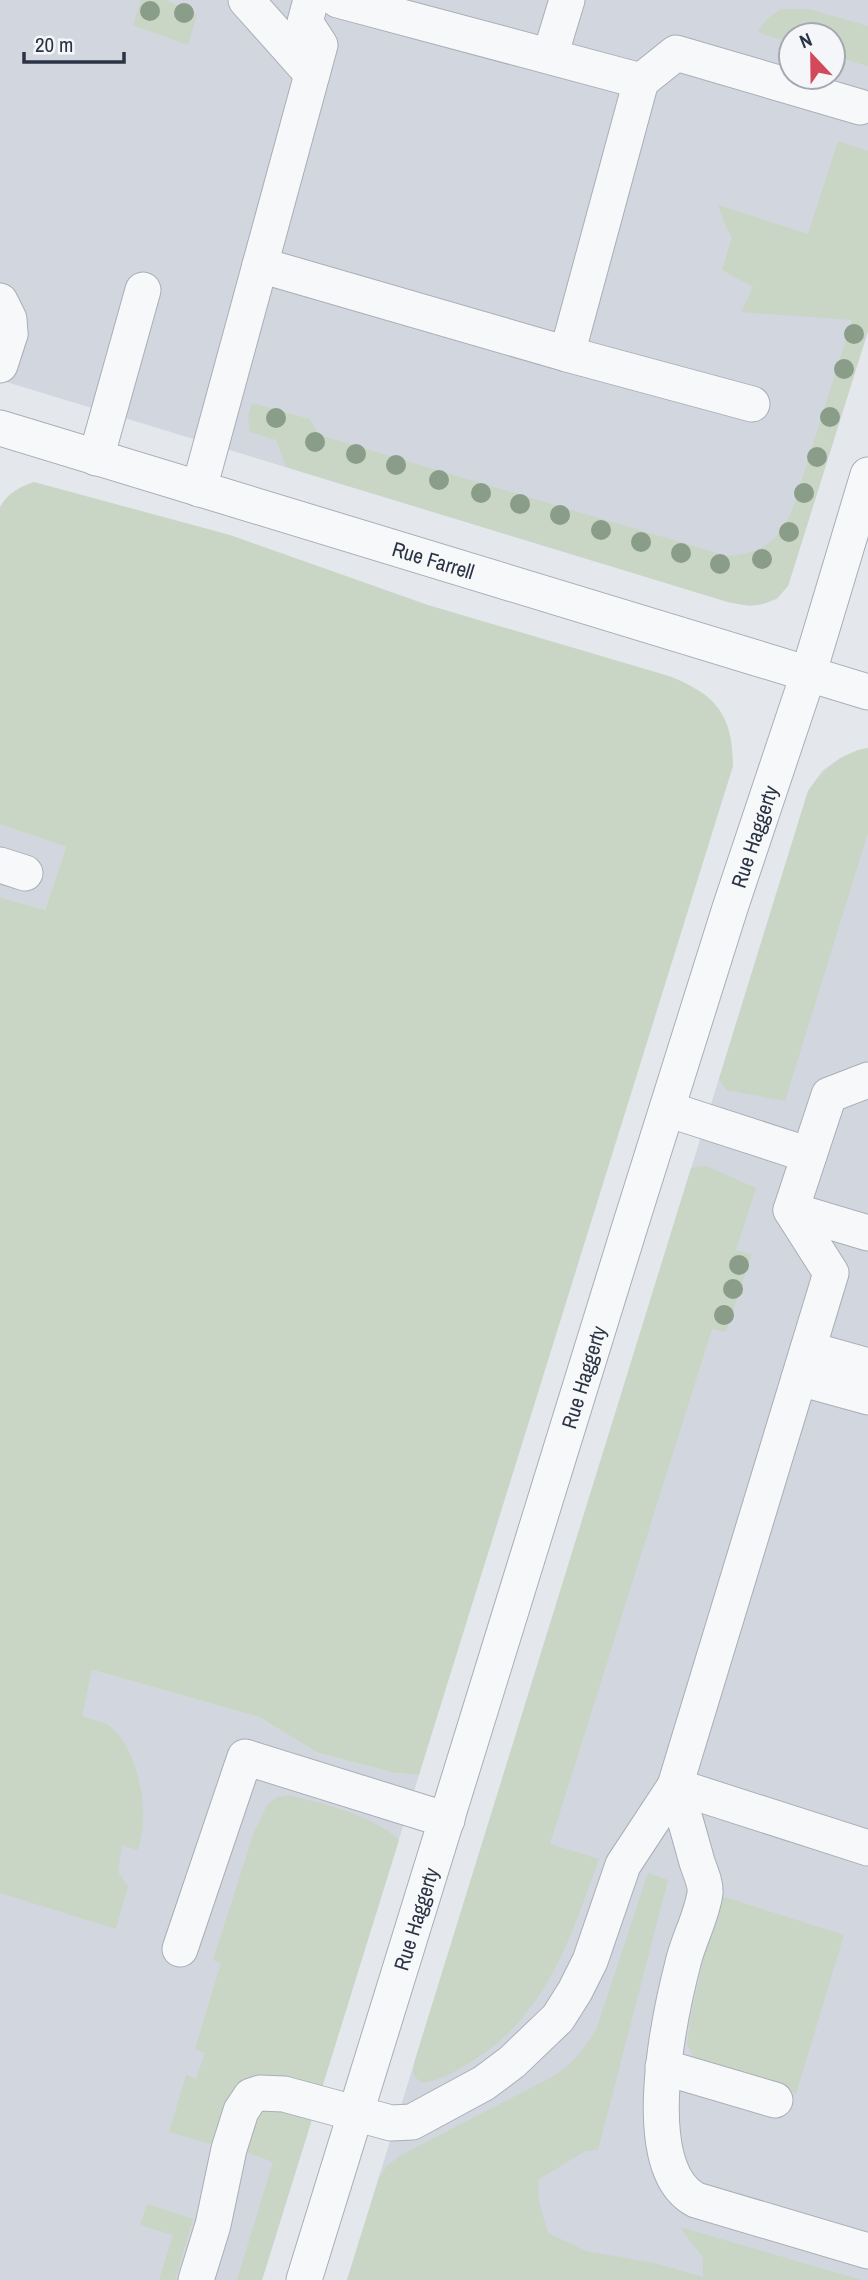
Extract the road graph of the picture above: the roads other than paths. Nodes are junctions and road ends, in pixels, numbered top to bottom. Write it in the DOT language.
graph roads {
  1 [pos="246,0"];
  2 [pos="338,0"];
  3 [pos="567,0"];
  4 [pos="301,7"];
  5 [pos="416,10"];
  6 [pos="550,56"];
  7 [pos="312,74"];
  8 [pos="641,81"];
  9 [pos="860,107"];
  10 [pos="260,265"];
  11 [pos="143,290"];
  12 [pos="0,301"];
  13 [pos="3,343"];
  14 [pos="567,354"];
  15 [pos="752,404"];
  16 [pos="0,428"];
  17 [pos="96,458"];
  18 [pos="868,475"];
  19 [pos="199,489"];
  20 [pos="808,675"];
  21 [pos="868,692"];
  22 [pos="868,1080"];
  23 [pos="667,1109"];
  24 [pos="809,1155"];
  25 [pos="792,1210"];
  26 [pos="868,1233"];
  27 [pos="803,1363"];
  28 [pos="868,1366"];
  29 [pos="868,1397"];
  30 [pos="676,1786"];
  31 [pos="447,1820"];
  32 [pos="868,1848"];
  33 [pos="180,1949"];
  34 [pos="663,2067"];
  35 [pos="775,2101"];
  36 [pos="356,2113"];
  37 [pos="868,2251"];
  38 [pos="196,2280"];
  39 [pos="304,2280"];
  1 -- 7 [label="street"];
  2 -- 5 [label="street"];
  3 -- 6 [label="street"];
  4 -- 7 [label="street"];
  5 -- 6 [label="street"];
  6 -- 8 [label="street"];
  7 -- 10 [label="street"];
  8 -- 9 [label="street"];
  8 -- 14 [label="street"];
  10 -- 14 [label="street"];
  10 -- 19 [label="street"];
  11 -- 17 [label="street"];
  12 -- 13 [label="street"];
  14 -- 15 [label="street"];
  16 -- 17 [label="street, Rue Farrell"];
  17 -- 19 [label="street, Rue Farrell"];
  18 -- 20 [label="street, Rue Haggerty"];
  19 -- 20 [label="street, Rue Farrell"];
  20 -- 21 [label="street, Rue Farrell"];
  20 -- 23 [label="street, Rue Haggerty"];
  22 -- 24 [label="street"];
  23 -- 24 [label="street"];
  23 -- 31 [label="street, Rue Haggerty"];
  24 -- 25 [label="street"];
  25 -- 26 [label="street"];
  25 -- 27 [label="street"];
  27 -- 28 [label="street"];
  27 -- 29 [label="street"];
  27 -- 30 [label="street"];
  30 -- 32 [label="street"];
  30 -- 34 [label="street"];
  30 -- 36 [label="street"];
  31 -- 33 [label="street"];
  31 -- 36 [label="street, Rue Haggerty"];
  34 -- 35 [label="street"];
  34 -- 37 [label="street"];
  36 -- 38 [label="street"];
  36 -- 39 [label="street, Rue Haggerty"];
}
